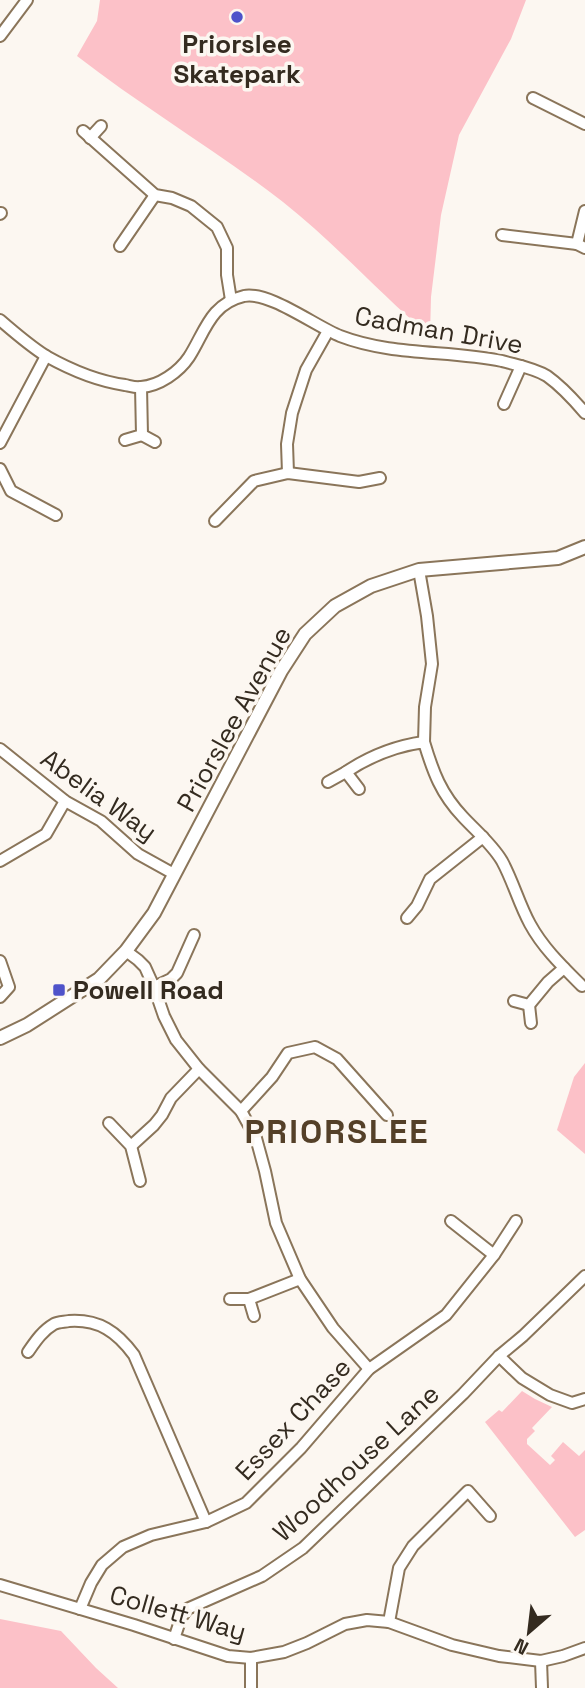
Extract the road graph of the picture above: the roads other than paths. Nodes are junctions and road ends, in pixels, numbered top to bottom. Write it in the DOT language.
graph roads {
  1 [pos="27,0"];
  2 [pos="0,36"];
  3 [pos="533,98"];
  4 [pos="585,124"];
  5 [pos="101,126"];
  6 [pos="155,195"];
  7 [pos="585,211"];
  8 [pos="502,235"];
  9 [pos="120,246"];
  10 [pos="581,246"];
  11 [pos="231,300"];
  12 [pos="0,320"];
  13 [pos="328,331"];
  14 [pos="46,356"];
  15 [pos="521,366"];
  16 [pos="141,387"];
  17 [pos="504,404"];
  18 [pos="585,413"];
  19 [pos="142,435"];
  20 [pos="125,440"];
  21 [pos="155,442"];
  22 [pos="0,443"];
  23 [pos="0,469"];
  24 [pos="288,473"];
  25 [pos="380,478"];
  26 [pos="56,515"];
  27 [pos="215,521"];
  28 [pos="585,547"];
  29 [pos="419,570"];
  30 [pos="424,742"];
  31 [pos="0,749"];
  32 [pos="346,772"];
  33 [pos="328,782"];
  34 [pos="359,789"];
  35 [pos="65,801"];
  36 [pos="484,837"];
  37 [pos="0,861"];
  38 [pos="174,874"];
  39 [pos="407,918"];
  40 [pos="194,935"];
  41 [pos="125,951"];
  42 [pos="0,961"];
  43 [pos="564,968"];
  44 [pos="582,986"];
  45 [pos="154,987"];
  46 [pos="0,997"];
  47 [pos="514,1000"];
  48 [pos="529,1005"];
  49 [pos="531,1023"];
  50 [pos="0,1038"];
  51 [pos="199,1069"];
  52 [pos="241,1111"];
  53 [pos="387,1115"];
  54 [pos="109,1123"];
  55 [pos="131,1146"];
  56 [pos="140,1181"];
  57 [pos="451,1220"];
  58 [pos="516,1221"];
  59 [pos="495,1255"];
  60 [pos="585,1276"];
  61 [pos="300,1279"];
  62 [pos="230,1299"];
  63 [pos="249,1299"];
  64 [pos="254,1316"];
  65 [pos="28,1352"];
  66 [pos="499,1356"];
  67 [pos="369,1369"];
  68 [pos="585,1399"];
  69 [pos="572,1403"];
  70 [pos="574,1417"];
  71 [pos="479,1483"];
  72 [pos="468,1491"];
  73 [pos="490,1516"];
  74 [pos="206,1522"];
  75 [pos="0,1585"];
  76 [pos="79,1609"];
  77 [pos="389,1622"];
  78 [pos="174,1639"];
  79 [pos="585,1648"];
  80 [pos="251,1658"];
  81 [pos="541,1661"];
  82 [pos="251,1688"];
  83 [pos="542,1688"];
  1 -- 2 [label="street"];
  3 -- 4 [label="street"];
  5 -- 6 [label="street"];
  6 -- 9 [label="street"];
  6 -- 11 [label="street"];
  7 -- 10 [label="street"];
  8 -- 10 [label="street"];
  11 -- 13 [label="street, Cadman Drive"];
  11 -- 16 [label="street"];
  12 -- 14 [label="street"];
  13 -- 15 [label="street, Cadman Drive"];
  13 -- 24 [label="street"];
  14 -- 16 [label="street"];
  14 -- 22 [label="street"];
  15 -- 17 [label="street"];
  15 -- 18 [label="street, Cadman Drive"];
  16 -- 19 [label="street"];
  19 -- 20 [label="street"];
  19 -- 21 [label="street"];
  23 -- 26 [label="street"];
  24 -- 25 [label="street"];
  24 -- 27 [label="street"];
  28 -- 29 [label="street, Priorslee Avenue"];
  29 -- 30 [label="street"];
  29 -- 38 [label="street, Priorslee Avenue"];
  30 -- 32 [label="street"];
  30 -- 36 [label="street"];
  31 -- 35 [label="street, Abelia Way"];
  32 -- 33 [label="street"];
  32 -- 34 [label="street"];
  35 -- 37 [label="street"];
  35 -- 38 [label="street, Abelia Way"];
  36 -- 39 [label="street"];
  36 -- 43 [label="street"];
  38 -- 41 [label="street, Priorslee Avenue"];
  40 -- 45 [label="street"];
  41 -- 45 [label="street"];
  41 -- 50 [label="street, Priorslee Avenue"];
  42 -- 46 [label="street"];
  43 -- 44 [label="street"];
  43 -- 48 [label="street"];
  45 -- 51 [label="street"];
  47 -- 48 [label="street"];
  48 -- 49 [label="street"];
  51 -- 52 [label="street"];
  51 -- 55 [label="street"];
  52 -- 53 [label="street"];
  52 -- 61 [label="street"];
  54 -- 55 [label="street"];
  55 -- 56 [label="street"];
  57 -- 59 [label="street"];
  58 -- 59 [label="street, Essex Chase"];
  59 -- 67 [label="street, Essex Chase"];
  60 -- 66 [label="street, Woodhouse Lane"];
  61 -- 63 [label="street"];
  61 -- 67 [label="street"];
  62 -- 63 [label="street"];
  63 -- 64 [label="street"];
  65 -- 74 [label="street"];
  66 -- 69 [label="street"];
  66 -- 78 [label="street, Woodhouse Lane"];
  67 -- 74 [label="street, Essex Chase"];
  68 -- 69 [label="street"];
  69 -- 70 [label="street"];
  71 -- 72 [label="street"];
  72 -- 73 [label="street"];
  72 -- 77 [label="street"];
  74 -- 76 [label="street, Essex Chase"];
  75 -- 76 [label="street, Collett Way"];
  76 -- 78 [label="street, Collett Way"];
  77 -- 80 [label="street, Collett Way"];
  77 -- 81 [label="street, Collett Way"];
  78 -- 80 [label="street, Collett Way"];
  79 -- 81 [label="street, Collett Way"];
  80 -- 82 [label="street"];
  81 -- 83 [label="street"];
}
